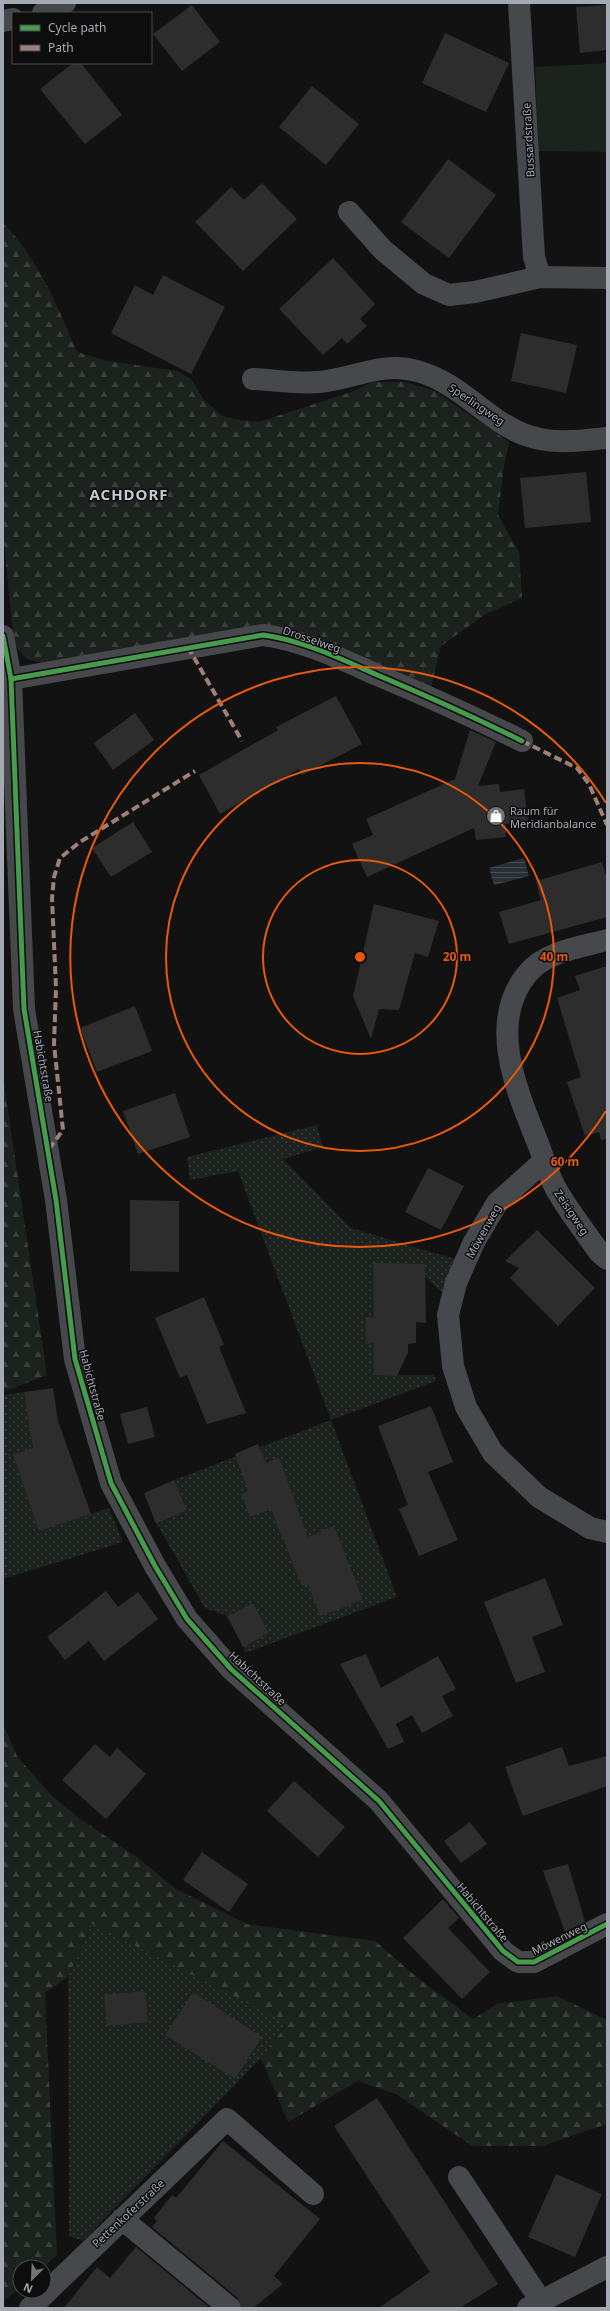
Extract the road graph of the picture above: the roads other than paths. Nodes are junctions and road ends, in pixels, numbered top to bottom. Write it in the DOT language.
graph roads {
  1 [pos="65,3"];
  2 [pos="519,3"];
  3 [pos="45,12"];
  4 [pos="349,212"];
  5 [pos="540,277"];
  6 [pos="607,278"];
  7 [pos="253,379"];
  8 [pos="607,438"];
  9 [pos="3,636"];
  10 [pos="11,678"];
  11 [pos="522,741"];
  12 [pos="607,940"];
  13 [pos="544,1160"];
  14 [pos="607,1259"];
  15 [pos="607,1532"];
  16 [pos="607,1924"];
  17 [pos="518,1962"];
  18 [pos="459,2177"];
  19 [pos="313,2194"];
  20 [pos="122,2219"];
  21 [pos="607,2267"];
  22 [pos="535,2304"];
  23 [pos="30,2308"];
  24 [pos="230,2308"];
  1 -- 3 [label="street"];
  2 -- 5 [label="street, Bussardstraße"];
  4 -- 5 [label="street"];
  5 -- 6 [label="street"];
  7 -- 8 [label="street, Sperlingweg"];
  9 -- 10 [label="street, Habichtstraße"];
  10 -- 11 [label="street, Drosselweg"];
  10 -- 17 [label="street, Habichtstraße"];
  12 -- 13 [label="street"];
  13 -- 14 [label="street, Zeisigweg"];
  13 -- 15 [label="street, Möwenweg"];
  16 -- 17 [label="street, Möwenweg"];
  18 -- 22 [label="street"];
  19 -- 20 [label="street, Pettenkoferstraße"];
  20 -- 23 [label="street, Pettenkoferstraße"];
  20 -- 24 [label="street"];
  21 -- 22 [label="street"];
}
